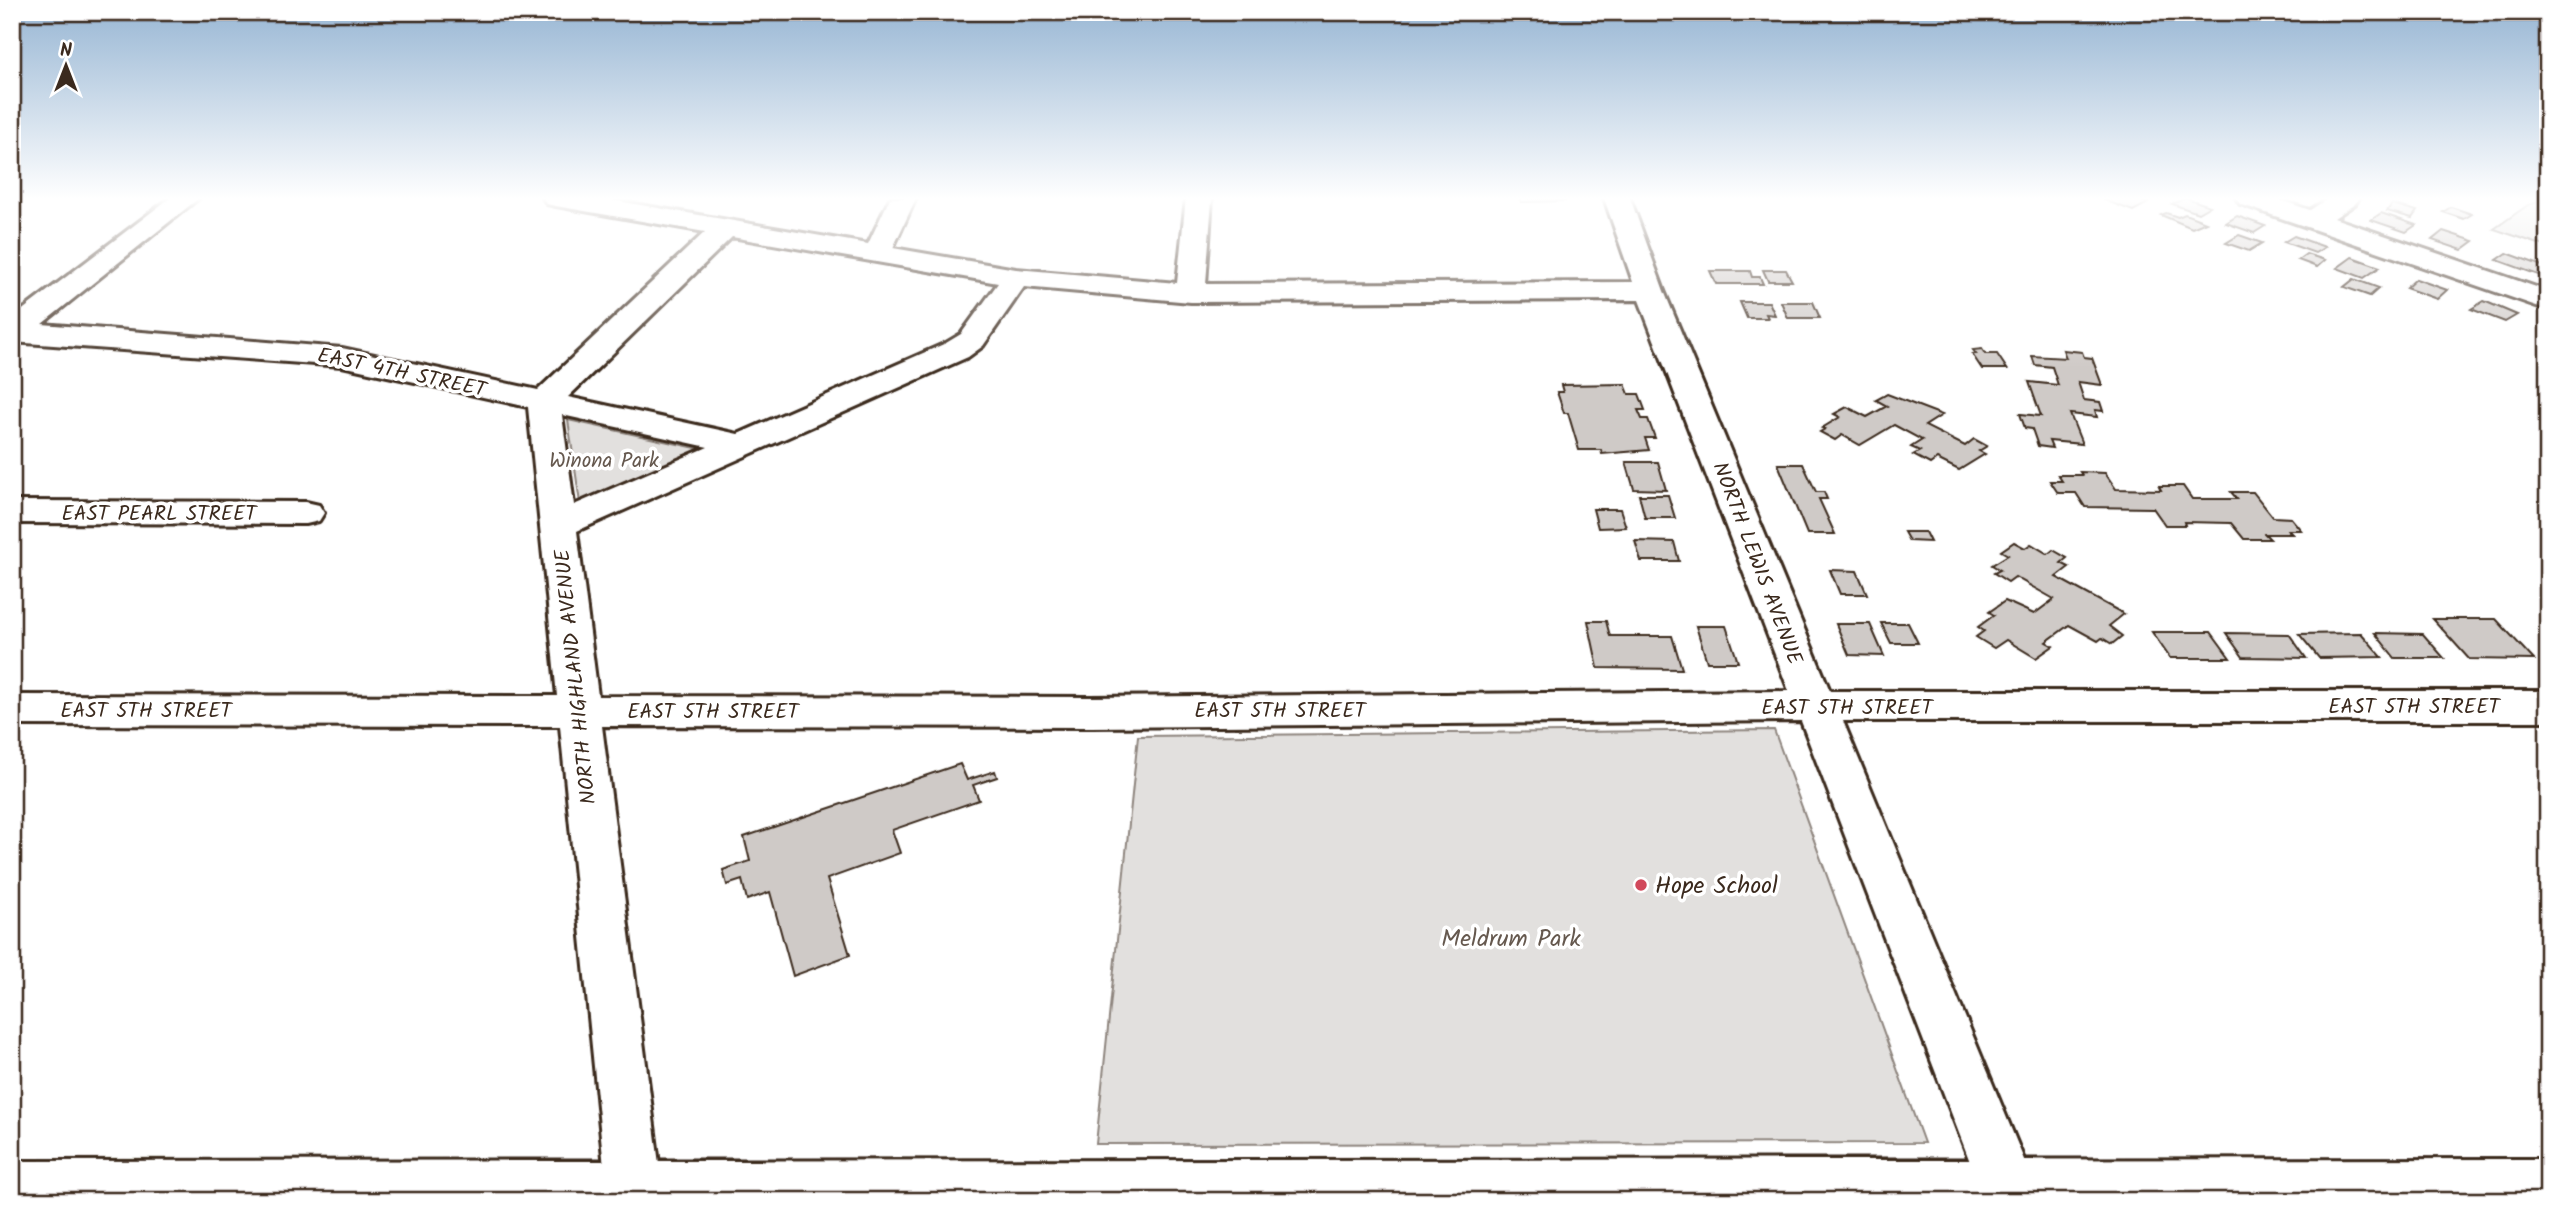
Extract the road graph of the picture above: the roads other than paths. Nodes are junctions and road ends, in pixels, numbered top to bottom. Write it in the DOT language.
graph roads {
  1 [pos="113,255"];
  2 [pos="697,255"];
  3 [pos="874,255"];
  4 [pos="1194,255"];
  5 [pos="1637,255"];
  6 [pos="2413,255"];
  7 [pos="1016,278"];
  8 [pos="1650,291"];
  9 [pos="1191,293"];
  10 [pos="2548,301"];
  11 [pos="13,332"];
  12 [pos="544,402"];
  13 [pos="744,445"];
  14 [pos="12,512"];
  15 [pos="306,513"];
  16 [pos="559,525"];
  17 [pos="1814,706"];
  18 [pos="2548,706"];
  19 [pos="12,710"];
  20 [pos="578,710"];
  21 [pos="2548,1186"];
  22 [pos="634,1187"];
  23 [pos="12,1188"];
  24 [pos="2010,1193"];
  25 [pos="248,1194"];
  26 [pos="838,1194"];
  27 [pos="1427,1194"];
  1 -- 11 [label="street"];
  2 -- 12 [label="street"];
  3 -- 7 [label="street"];
  4 -- 9 [label="street"];
  5 -- 8 [label="street, NORTH LEWIS AVENUE"];
  6 -- 10 [label="street"];
  7 -- 9 [label="street"];
  7 -- 13 [label="street, NORTH HIGHLAND AVENUE"];
  8 -- 9 [label="street"];
  8 -- 17 [label="street, NORTH LEWIS AVENUE"];
  11 -- 12 [label="street, EAST 4TH STREET"];
  12 -- 13 [label="street, EAST 4TH STREET"];
  12 -- 16 [label="street"];
  13 -- 16 [label="street, NORTH HIGHLAND AVENUE"];
  14 -- 15 [label="street, EAST PEARL STREET"];
  16 -- 20 [label="street, NORTH HIGHLAND AVENUE"];
  17 -- 18 [label="street, EAST 5TH STREET"];
  17 -- 20 [label="street, EAST 5TH STREET"];
  17 -- 24 [label="street, NORTH LEWIS AVENUE"];
  19 -- 20 [label="street, EAST 5TH STREET"];
  20 -- 22 [label="street, NORTH HIGHLAND AVENUE"];
  21 -- 24 [label="street"];
  22 -- 25 [label="street"];
  22 -- 26 [label="street"];
  23 -- 25 [label="street"];
  24 -- 27 [label="street"];
  26 -- 27 [label="street"];
}
